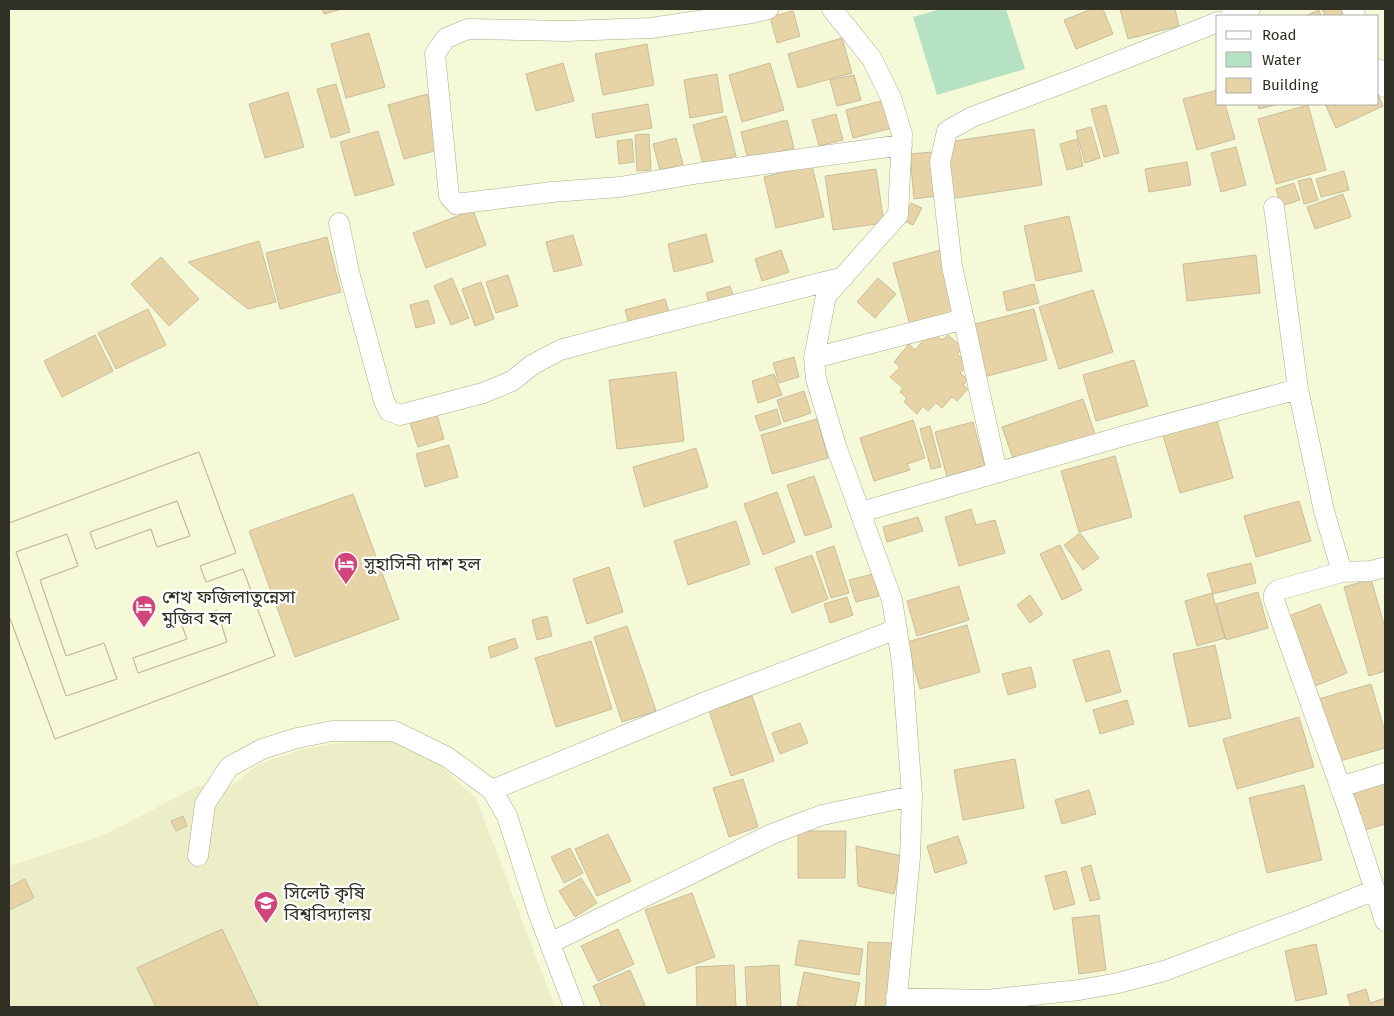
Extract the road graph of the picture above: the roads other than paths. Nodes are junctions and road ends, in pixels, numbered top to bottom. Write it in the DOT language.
graph roads {
  1 [pos="768,9"];
  2 [pos="832,9"];
  3 [pos="1250,9"];
  4 [pos="1234,15"];
  5 [pos="1216,23"];
  6 [pos="1379,72"];
  7 [pos="1385,87"];
  8 [pos="902,145"];
  9 [pos="1274,207"];
  10 [pos="339,223"];
  11 [pos="844,277"];
  12 [pos="964,319"];
  13 [pos="814,358"];
  14 [pos="1298,389"];
  15 [pos="997,472"];
  16 [pos="861,512"];
  17 [pos="1385,567"];
  18 [pos="1342,572"];
  19 [pos="897,629"];
  20 [pos="1385,773"];
  21 [pos="1340,787"];
  22 [pos="492,790"];
  23 [pos="912,796"];
  24 [pos="198,856"];
  25 [pos="1375,890"];
  26 [pos="1385,921"];
  27 [pos="550,943"];
  28 [pos="896,1003"];
  29 [pos="574,1007"];
  1 -- 8 [label="street"];
  2 -- 8 [label="street"];
  3 -- 4 [label="street"];
  5 -- 12 [label="street"];
  6 -- 7 [label="street"];
  8 -- 11 [label="street"];
  9 -- 14 [label="street"];
  10 -- 11 [label="street"];
  11 -- 13 [label="street"];
  12 -- 13 [label="street"];
  12 -- 15 [label="street"];
  13 -- 16 [label="street"];
  14 -- 15 [label="street"];
  14 -- 18 [label="street"];
  15 -- 16 [label="street"];
  16 -- 19 [label="street"];
  17 -- 18 [label="street"];
  18 -- 21 [label="street"];
  19 -- 22 [label="street"];
  19 -- 23 [label="street"];
  20 -- 21 [label="street"];
  21 -- 25 [label="street"];
  22 -- 24 [label="street"];
  22 -- 27 [label="street"];
  23 -- 27 [label="street"];
  23 -- 28 [label="street"];
  25 -- 26 [label="street"];
  25 -- 28 [label="street"];
  27 -- 29 [label="street"];
}
